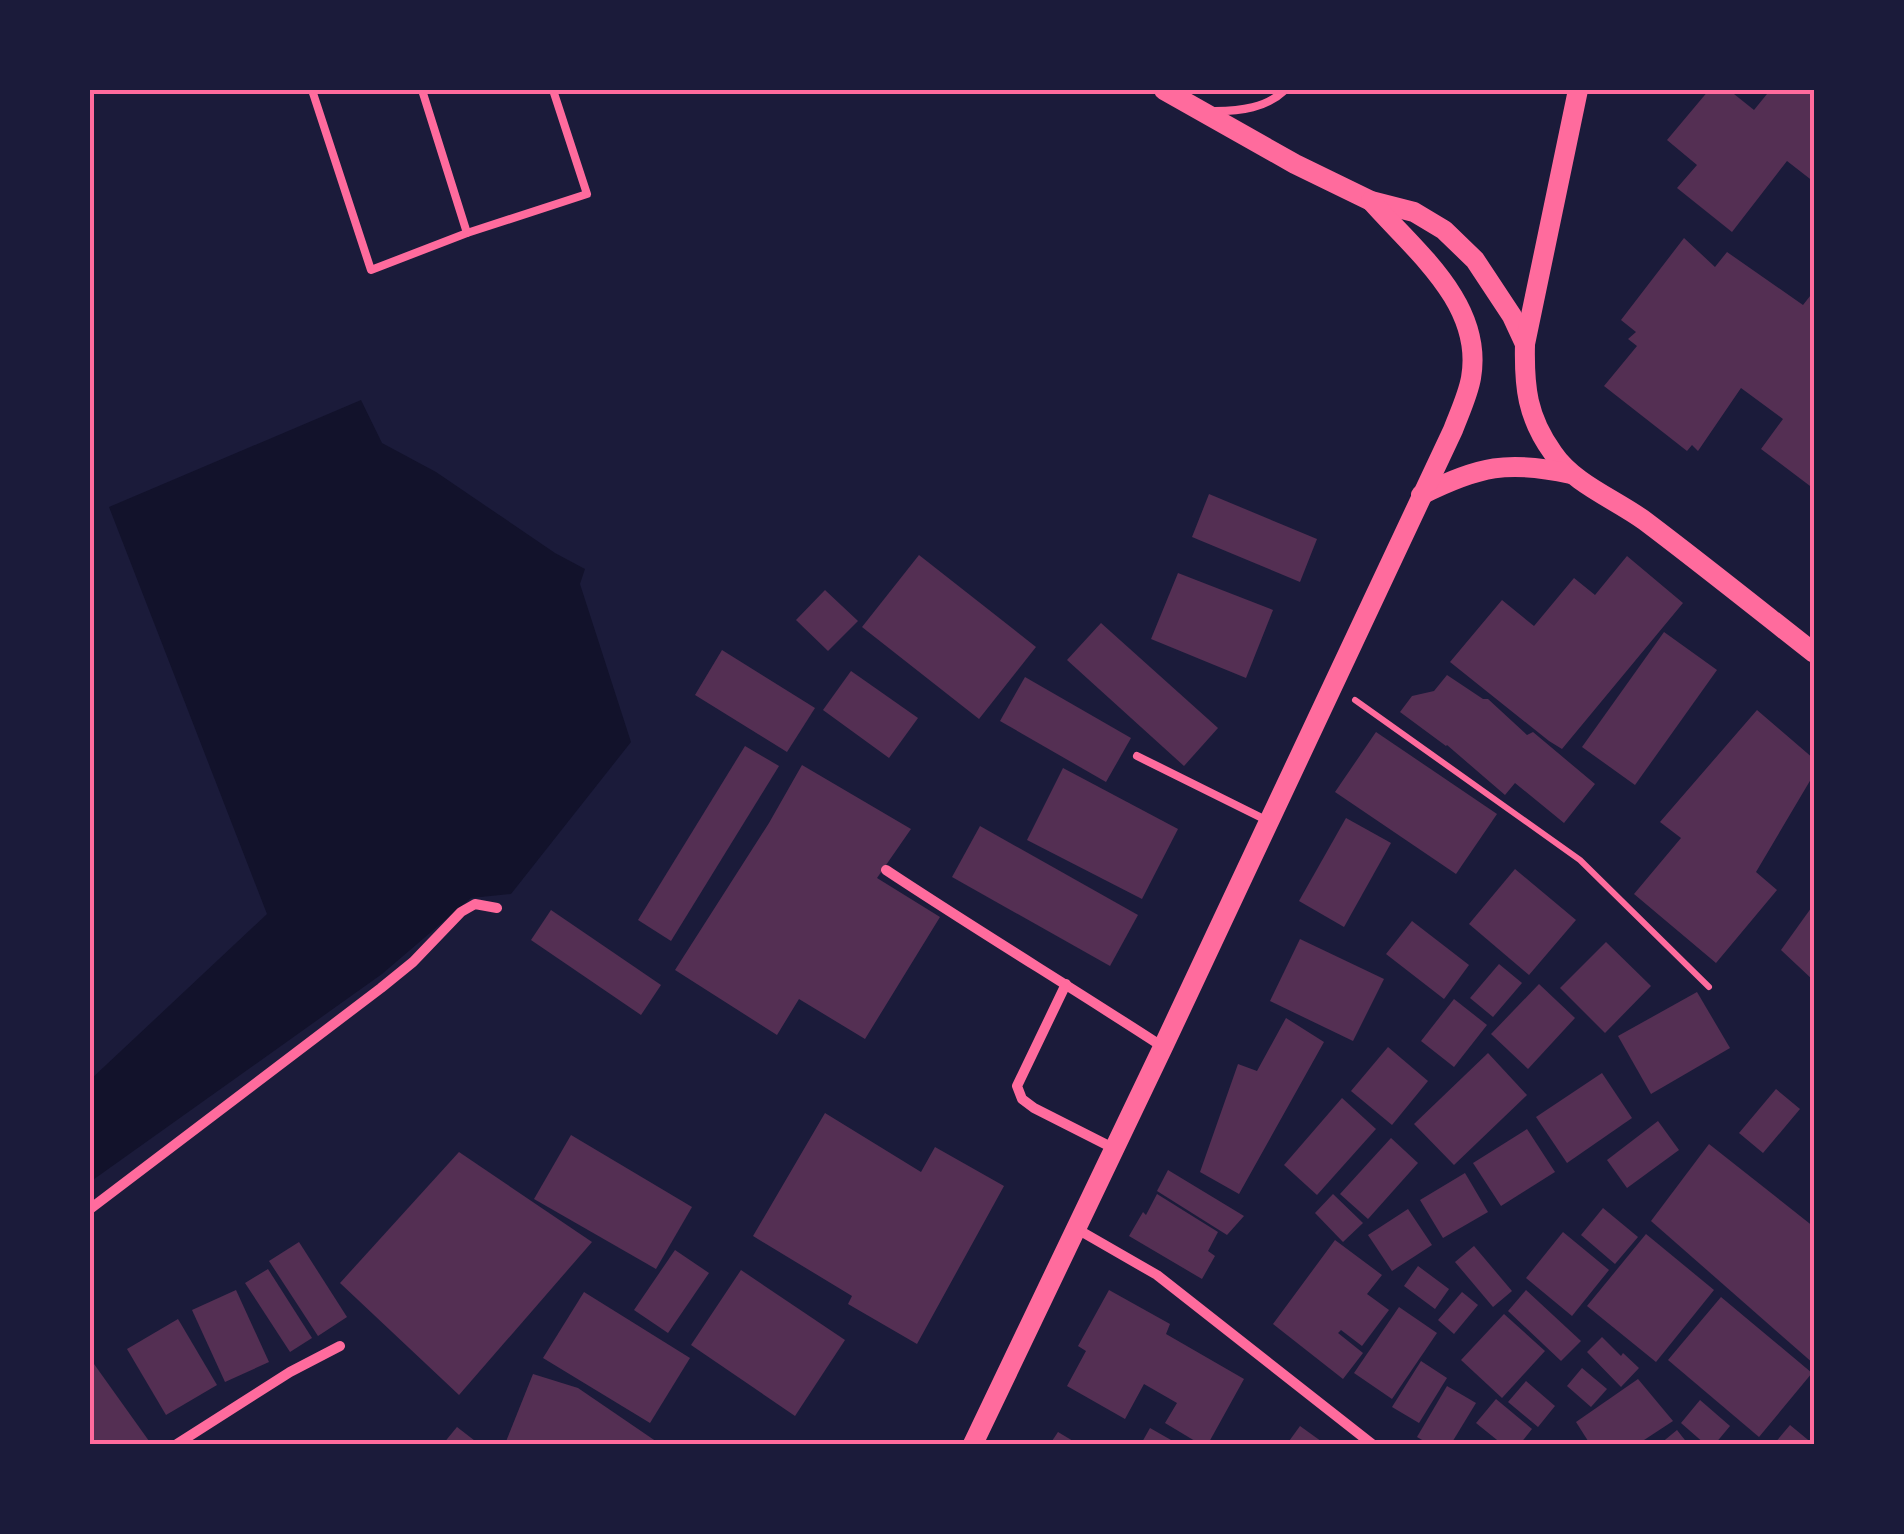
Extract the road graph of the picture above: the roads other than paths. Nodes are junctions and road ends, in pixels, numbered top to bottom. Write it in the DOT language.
graph roads {
  1 [pos="312,90"];
  2 [pos="422,90"];
  3 [pos="553,90"];
  4 [pos="1164,90"];
  5 [pos="1286,90"];
  6 [pos="1578,90"];
  7 [pos="1201,111"];
  8 [pos="1371,201"];
  9 [pos="467,232"];
  10 [pos="1526,344"];
  11 [pos="1574,474"];
  12 [pos="1422,496"];
  13 [pos="1814,653"];
  14 [pos="1137,756"];
  15 [pos="1269,821"];
  16 [pos="886,870"];
  17 [pos="497,908"];
  18 [pos="1066,984"];
  19 [pos="1163,1047"];
  20 [pos="1113,1148"];
  21 [pos="90,1209"];
  22 [pos="1076,1228"];
  23 [pos="340,1346"];
  24 [pos="176,1444"];
  25 [pos="972,1444"];
  26 [pos="1372,1444"];
  1 -- 9 [label="lane"];
  2 -- 9 [label="lane"];
  3 -- 9 [label="lane"];
  4 -- 7 [label="main road"];
  5 -- 7 [label="lane"];
  6 -- 10 [label="main road"];
  7 -- 8 [label="main road"];
  8 -- 10 [label="main road"];
  8 -- 12 [label="main road"];
  10 -- 11 [label="main road"];
  11 -- 12 [label="main road"];
  11 -- 13 [label="main road"];
  12 -- 15 [label="main road"];
  14 -- 15 [label="lane"];
  15 -- 19 [label="main road"];
  16 -- 18 [label="street"];
  17 -- 21 [label="street"];
  18 -- 19 [label="street"];
  18 -- 20 [label="street"];
  19 -- 20 [label="main road"];
  20 -- 22 [label="main road"];
  22 -- 25 [label="main road"];
  22 -- 26 [label="street"];
  23 -- 24 [label="street"];
}
